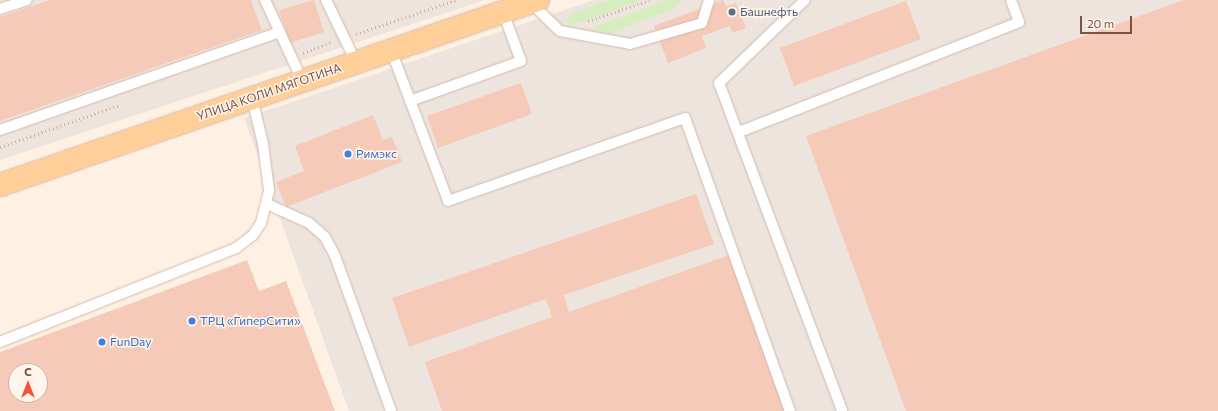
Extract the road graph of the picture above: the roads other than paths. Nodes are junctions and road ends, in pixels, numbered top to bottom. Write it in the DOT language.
graph roads {
  1 [pos="26,0"];
  2 [pos="264,0"];
  3 [pos="326,0"];
  4 [pos="709,0"];
  5 [pos="805,0"];
  6 [pos="1012,0"];
  7 [pos="534,1"];
  8 [pos="0,9"];
  9 [pos="503,12"];
  10 [pos="280,32"];
  11 [pos="391,50"];
  12 [pos="356,62"];
  13 [pos="302,80"];
  14 [pos="252,98"];
  15 [pos="410,101"];
  16 [pos="0,130"];
  17 [pos="739,132"];
  18 [pos="0,185"];
  19 [pos="267,204"];
  20 [pos="0,342"];
  21 [pos="391,411"];
  22 [pos="790,411"];
  23 [pos="842,411"];
  1 -- 8 [label="lane"];
  2 -- 10 [label="lane"];
  3 -- 12 [label="lane"];
  4 -- 7 [label="lane"];
  5 -- 17 [label="lane"];
  6 -- 17 [label="lane"];
  7 -- 9 [label="main road, УЛИЦА КОЛИ МЯГОТИНА"];
  9 -- 11 [label="main road, УЛИЦА КОЛИ МЯГОТИНА"];
  9 -- 15 [label="lane"];
  10 -- 13 [label="lane"];
  10 -- 16 [label="lane"];
  11 -- 12 [label="main road, УЛИЦА КОЛИ МЯГОТИНА"];
  11 -- 15 [label="lane"];
  12 -- 13 [label="main road, УЛИЦА КОЛИ МЯГОТИНА"];
  13 -- 14 [label="main road, УЛИЦА КОЛИ МЯГОТИНА"];
  14 -- 18 [label="main road, УЛИЦА КОЛИ МЯГОТИНА"];
  14 -- 19 [label="lane"];
  15 -- 22 [label="lane"];
  17 -- 23 [label="lane"];
  19 -- 20 [label="lane"];
  19 -- 21 [label="lane"];
}
